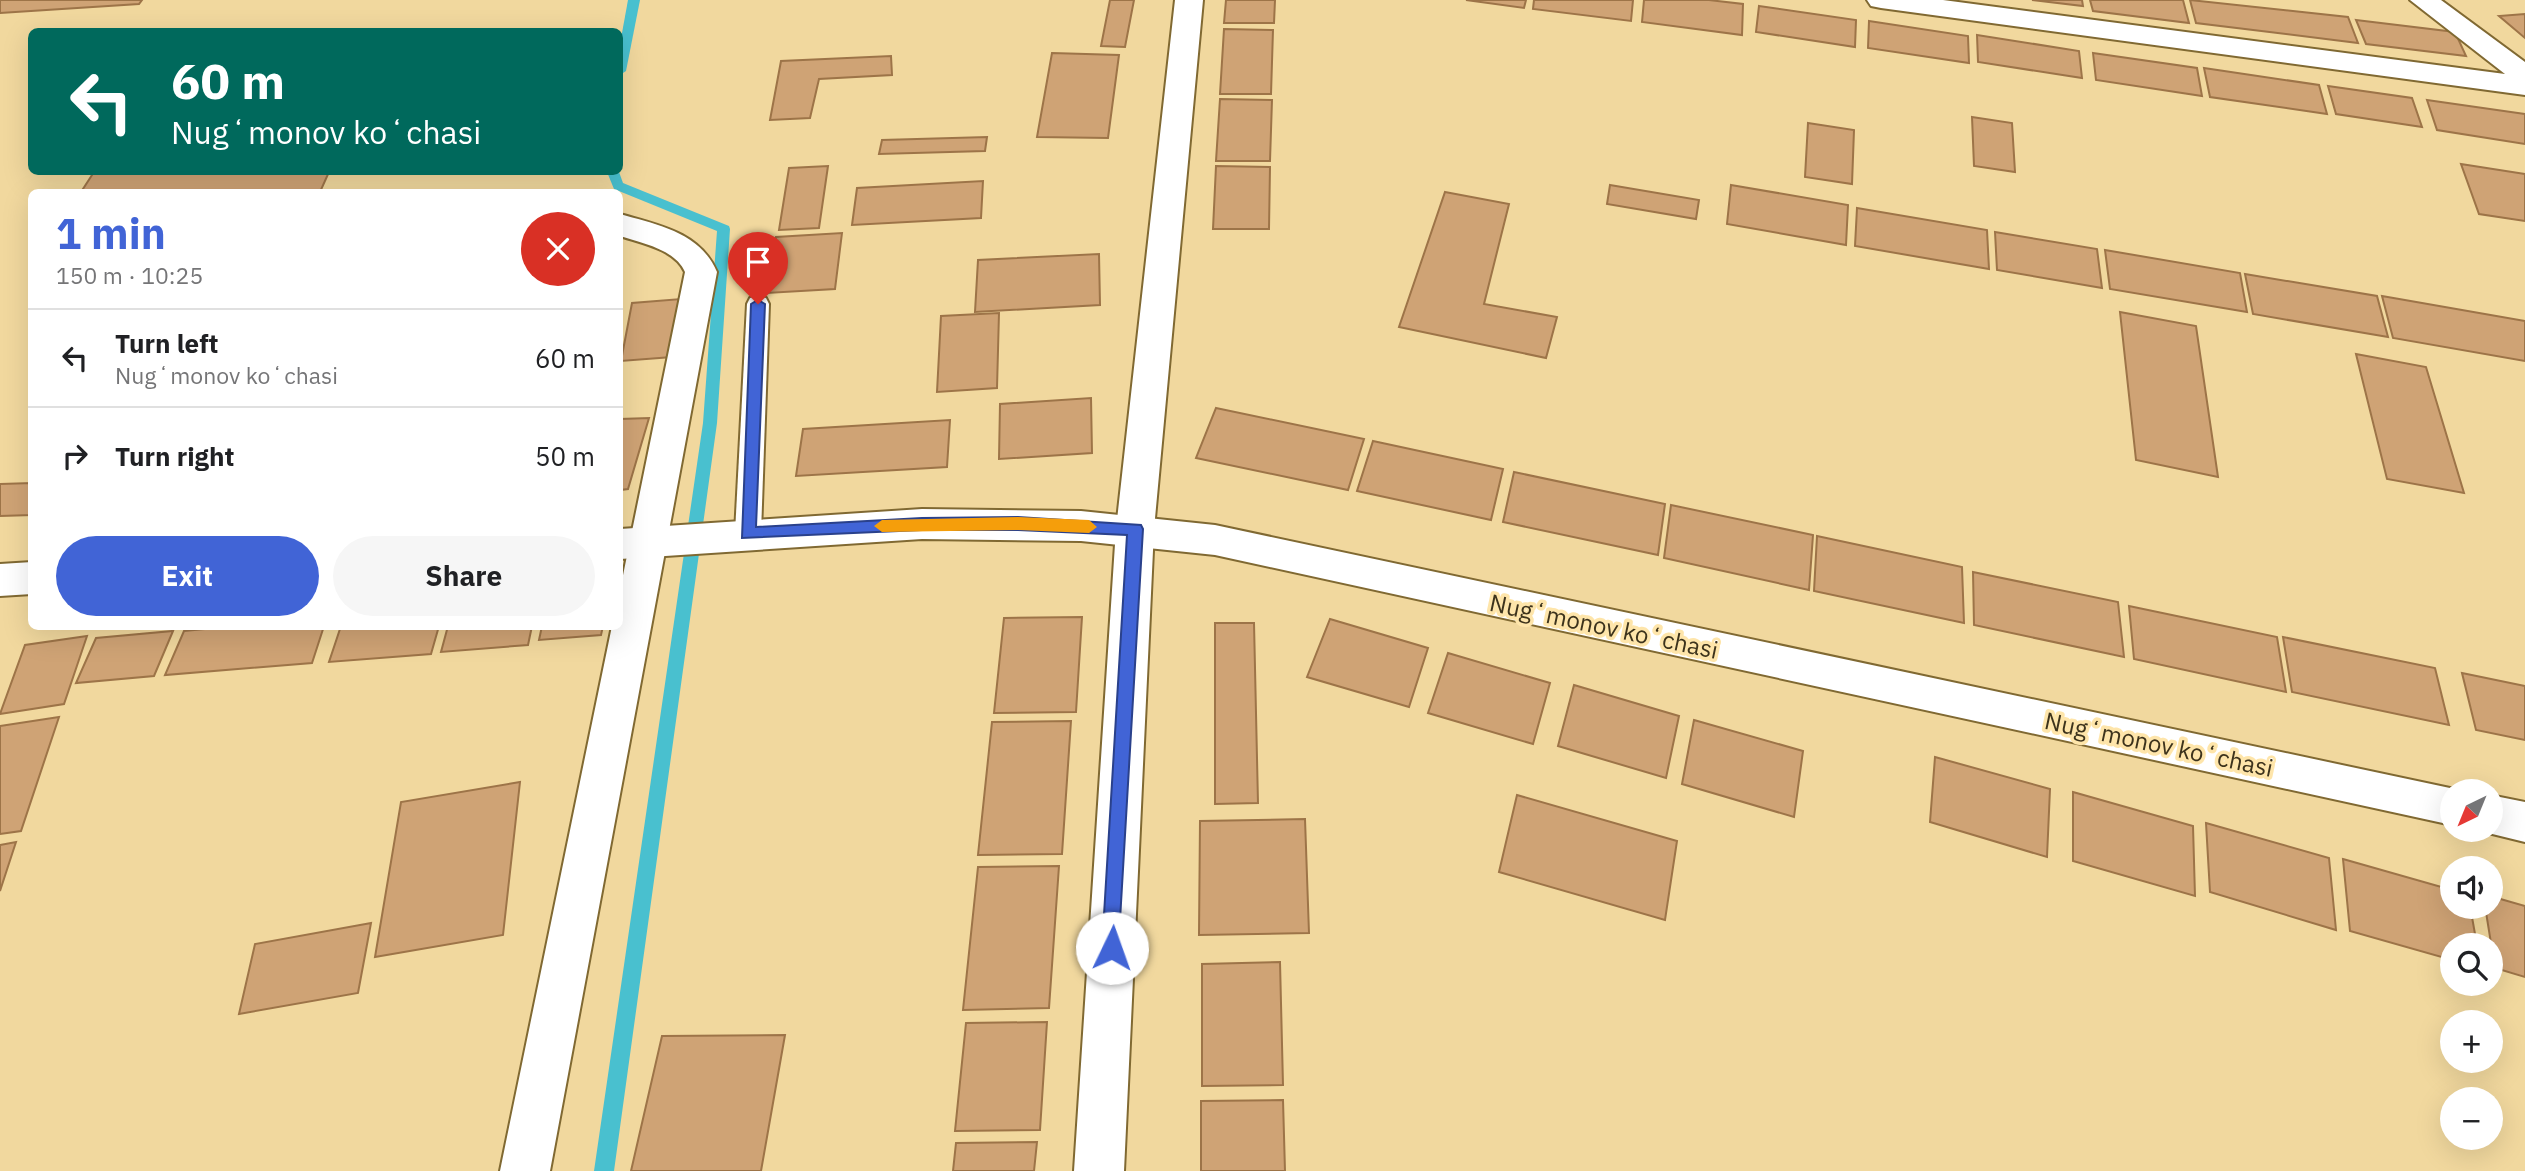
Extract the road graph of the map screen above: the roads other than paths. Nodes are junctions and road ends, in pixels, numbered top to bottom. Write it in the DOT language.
graph roads {
  1 [pos="1189,0"];
  2 [pos="1881,0"];
  3 [pos="2424,0"];
  4 [pos="2525,76"];
  5 [pos="2525,86"];
  6 [pos="623,226"];
  7 [pos="758,304"];
  8 [pos="1136,529"];
  9 [pos="748,533"];
  10 [pos="634,543"];
  11 [pos="28,578"];
  12 [pos="0,580"];
  13 [pos="623,606"];
  14 [pos="619,630"];
  15 [pos="2440,803"];
  16 [pos="2503,818"];
  17 [pos="2525,822"];
  18 [pos="525,1171"];
  19 [pos="1099,1171"];
  1 -- 8 [label="street"];
  2 -- 5 [label="street"];
  3 -- 4 [label="street"];
  6 -- 10 [label="street"];
  7 -- 9 [label="lane"];
  8 -- 9 [label="street, Nugʻmonov koʻchasi"];
  8 -- 15 [label="street, Nugʻmonov koʻchasi"];
  8 -- 19 [label="street"];
  9 -- 10 [label="street, Nugʻmonov koʻchasi"];
  10 -- 13 [label="street"];
  11 -- 12 [label="street"];
  14 -- 18 [label="street"];
  16 -- 17 [label="street"];
}
